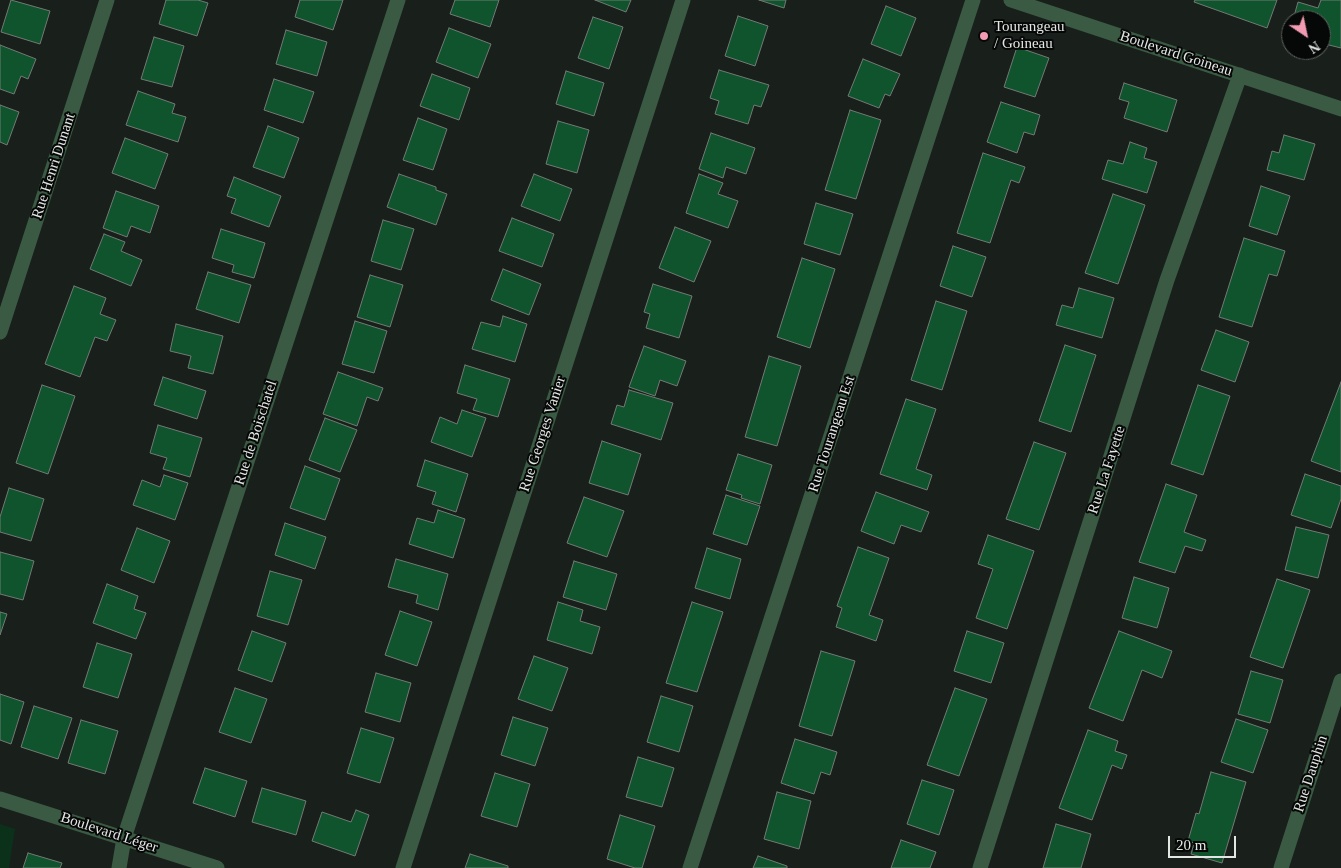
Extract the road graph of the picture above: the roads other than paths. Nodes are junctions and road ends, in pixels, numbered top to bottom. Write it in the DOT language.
graph roads {
  1 [pos="107,0"];
  2 [pos="398,0"];
  3 [pos="683,0"];
  4 [pos="973,0"];
  5 [pos="1011,0"];
  6 [pos="1240,75"];
  7 [pos="1341,108"];
  8 [pos="0,332"];
  9 [pos="1341,681"];
  10 [pos="0,799"];
  11 [pos="124,838"];
  12 [pos="119,868"];
  13 [pos="217,868"];
  14 [pos="403,868"];
  15 [pos="690,868"];
  16 [pos="980,868"];
  17 [pos="1281,868"];
  1 -- 8 [label="street, Rue Henri Dunant"];
  2 -- 11 [label="street, Rue de Boischatel"];
  3 -- 14 [label="street, Rue Georges Vanier"];
  4 -- 15 [label="street, Rue Tourangeau Est"];
  5 -- 6 [label="street, Boulevard Goineau"];
  6 -- 7 [label="street, Boulevard Goineau"];
  6 -- 16 [label="street, Rue La Fayette"];
  9 -- 17 [label="street, Rue Dauphin"];
  10 -- 11 [label="street, Boulevard Léger"];
  11 -- 12 [label="street, Rue de Boischatel"];
  11 -- 13 [label="street, Boulevard Léger"];
}
